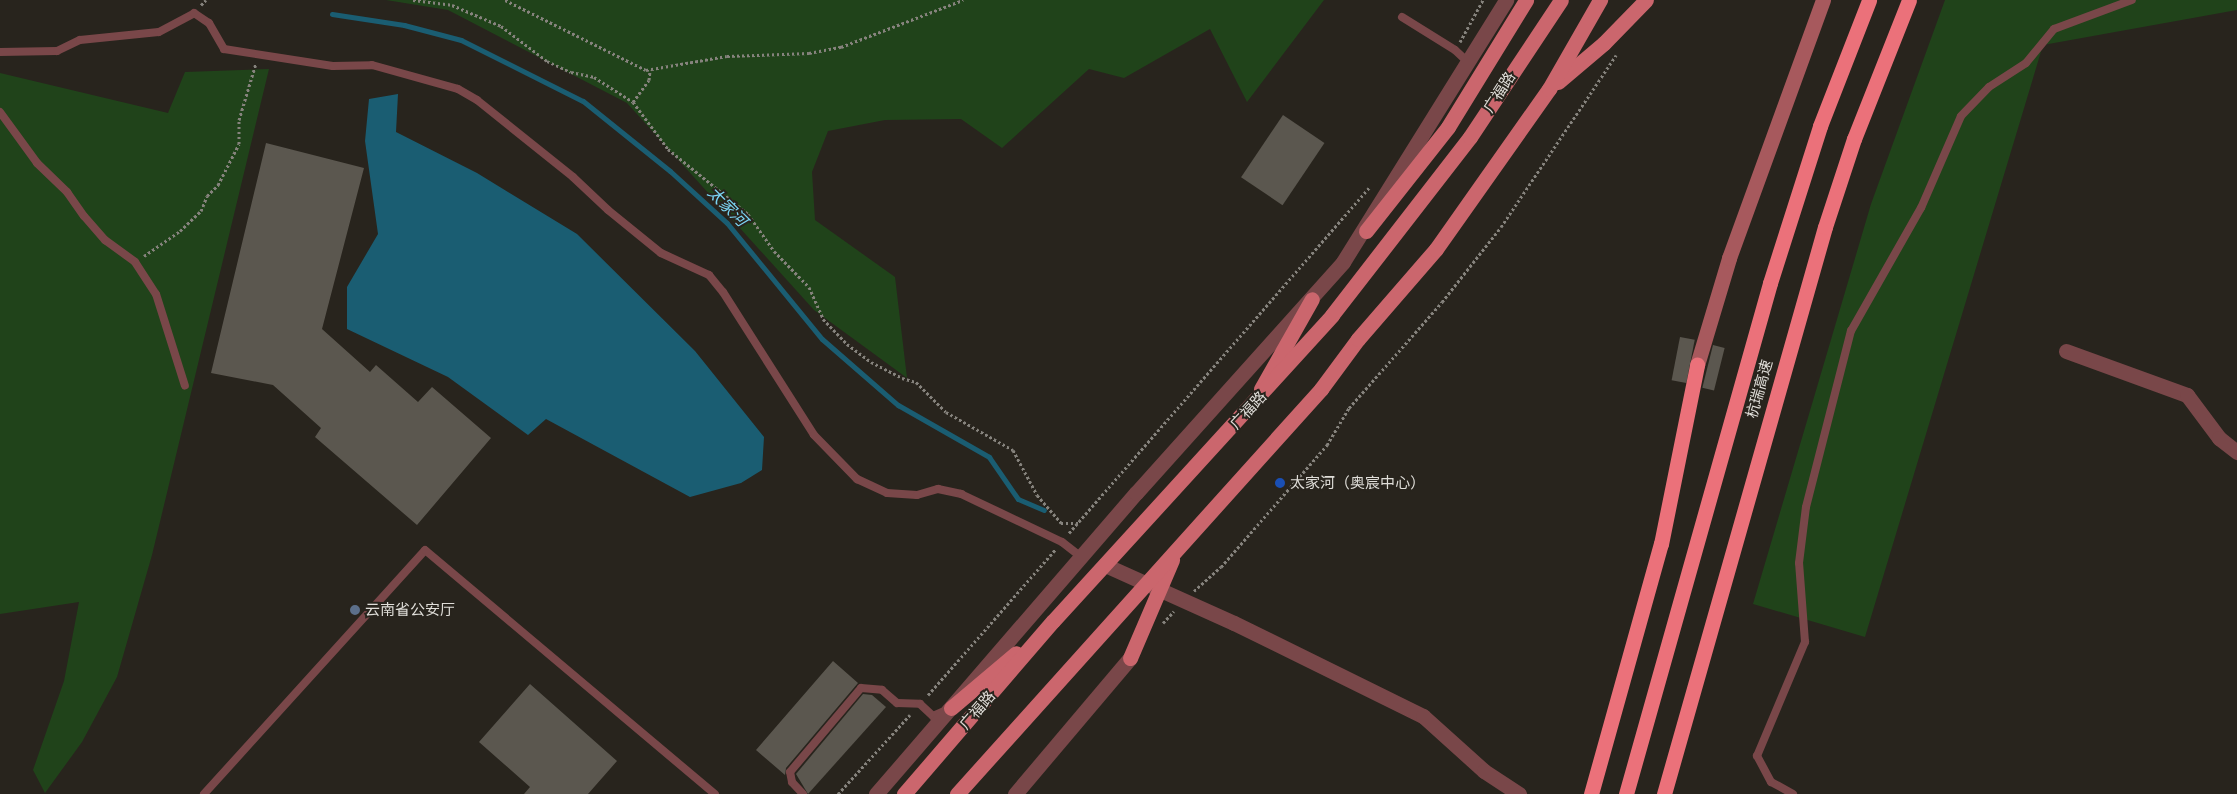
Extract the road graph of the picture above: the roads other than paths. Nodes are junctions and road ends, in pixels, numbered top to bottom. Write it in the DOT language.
graph roads {
  1 [pos="1506,0"];
  2 [pos="1526,0"];
  3 [pos="1561,0"];
  4 [pos="1600,0"];
  5 [pos="1646,0"];
  6 [pos="1822,0"];
  7 [pos="1869,0"];
  8 [pos="1909,0"];
  9 [pos="2132,0"];
  10 [pos="1402,17"];
  11 [pos="0,52"];
  12 [pos="1469,63"];
  13 [pos="1549,89"];
  14 [pos="0,112"];
  15 [pos="1366,231"];
  16 [pos="1312,299"];
  17 [pos="2066,350"];
  18 [pos="1697,365"];
  19 [pos="185,386"];
  20 [pos="1255,402"];
  21 [pos="2237,452"];
  22 [pos="1081,557"];
  23 [pos="1104,565"];
  24 [pos="1152,586"];
  25 [pos="1053,621"];
  26 [pos="1130,658"];
  27 [pos="951,708"];
  28 [pos="204,794"];
  29 [pos="715,794"];
  30 [pos="804,794"];
  31 [pos="876,794"];
  32 [pos="904,794"];
  33 [pos="957,794"];
  34 [pos="1015,794"];
  35 [pos="1519,794"];
  36 [pos="1591,794"];
  37 [pos="1626,794"];
  38 [pos="1664,794"];
  39 [pos="1793,794"];
  1 -- 12 [label="street"];
  2 -- 15 [label="main road"];
  3 -- 20 [label="main road, 广福路"];
  4 -- 13 [label="main road"];
  5 -- 13 [label="main road"];
  6 -- 18 [label="main road"];
  7 -- 37 [label="highway, 杭瑞高速"];
  8 -- 38 [label="highway, 杭瑞高速"];
  9 -- 39 [label="lane"];
  10 -- 12 [label="lane"];
  11 -- 22 [label="lane"];
  12 -- 15 [label="street"];
  13 -- 24 [label="main road"];
  14 -- 19 [label="lane"];
  15 -- 16 [label="street"];
  16 -- 20 [label="main road"];
  16 -- 22 [label="street"];
  17 -- 21 [label="street"];
  18 -- 36 [label="highway"];
  20 -- 23 [label="main road, 广福路"];
  22 -- 27 [label="street"];
  23 -- 24 [label="street"];
  23 -- 25 [label="main road, 广福路"];
  24 -- 26 [label="main road"];
  24 -- 33 [label="main road"];
  24 -- 35 [label="street"];
  25 -- 27 [label="main road"];
  25 -- 32 [label="main road, 广福路"];
  26 -- 34 [label="street"];
  27 -- 30 [label="lane"];
  27 -- 31 [label="street"];
  28 -- 29 [label="lane"];
}
